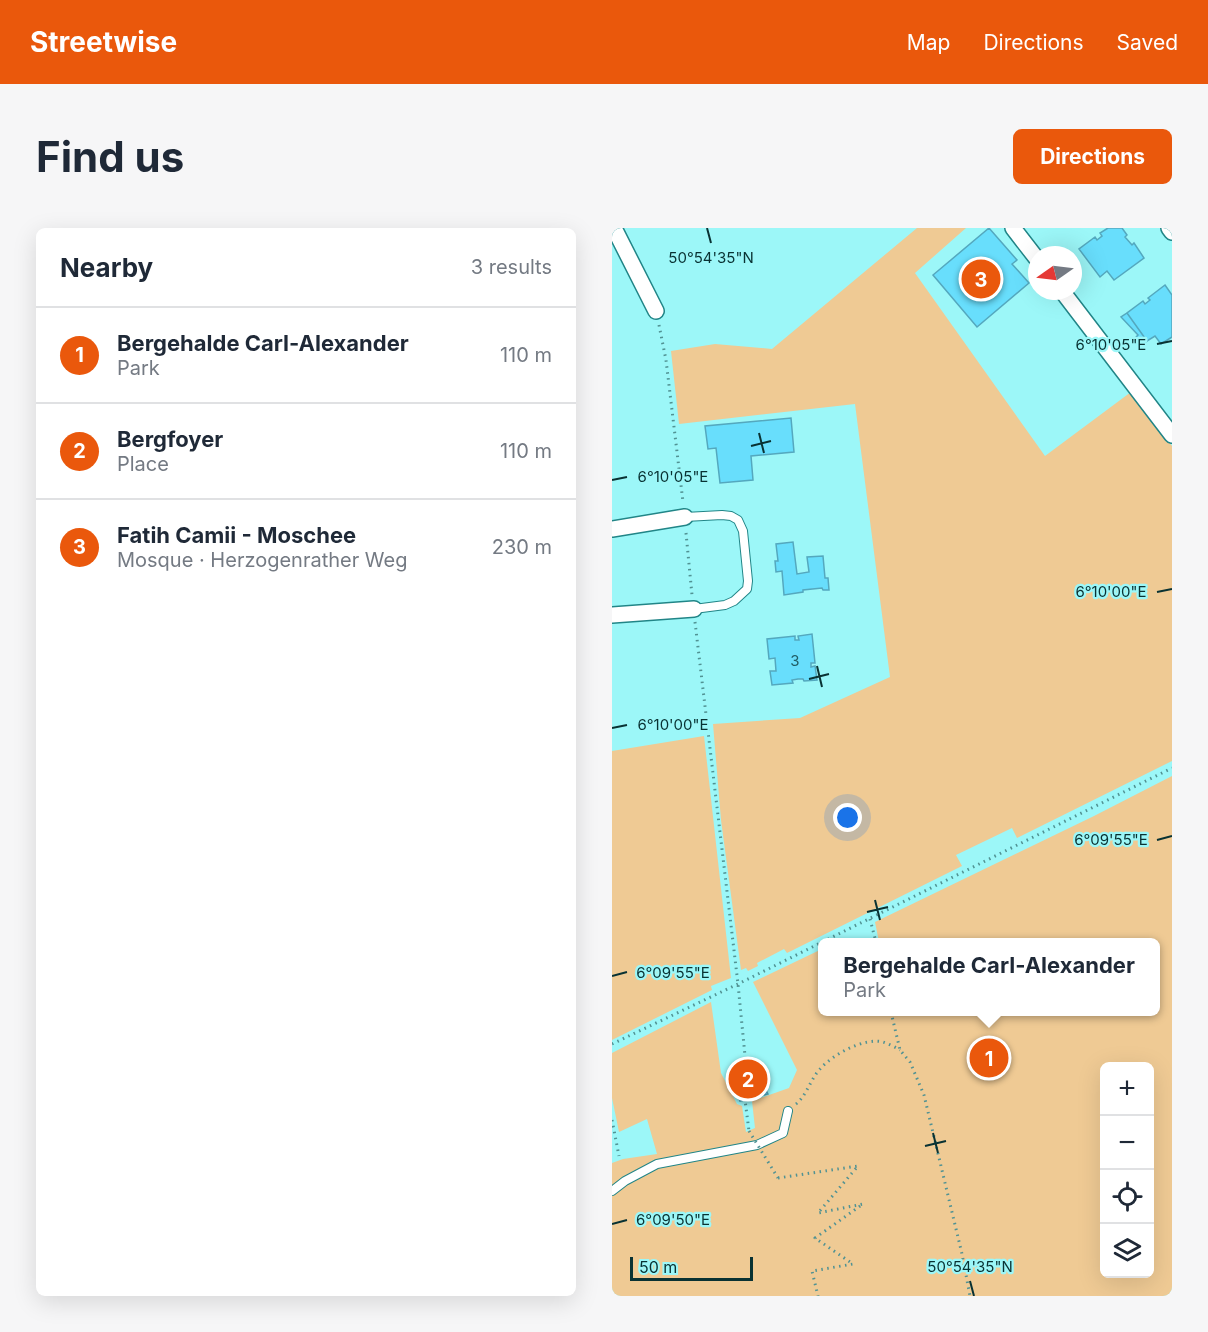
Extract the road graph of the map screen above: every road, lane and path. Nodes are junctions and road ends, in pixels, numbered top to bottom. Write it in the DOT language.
graph roads {
  1 [pos="614,228"];
  2 [pos="1013,228"];
  3 [pos="1028,247"];
  4 [pos="1069,300"];
  5 [pos="656,311"];
  6 [pos="1172,435"];
  7 [pos="684,517"];
  8 [pos="612,530"];
  9 [pos="694,608"];
  10 [pos="612,615"];
  11 [pos="1172,768"];
  12 [pos="870,919"];
  13 [pos="831,938"];
  14 [pos="875,938"];
  15 [pos="818,945"];
  16 [pos="738,984"];
  17 [pos="892,1016"];
  18 [pos="612,1044"];
  19 [pos="900,1050"];
  20 [pos="788,1111"];
  21 [pos="612,1120"];
  22 [pos="619,1156"];
  23 [pos="612,1191"];
  24 [pos="818,1296"];
  25 [pos="970,1296"];
  1 -- 5 [label="street"];
  2 -- 3 [label="street"];
  4 -- 6 [label="street"];
  5 -- 7 [label="path"];
  7 -- 8 [label="street"];
  7 -- 9 [label="path"];
  7 -- 9 [label="lane"];
  9 -- 10 [label="street"];
  9 -- 16 [label="path"];
  11 -- 12 [label="path"];
  12 -- 13 [label="path"];
  12 -- 14 [label="path"];
  15 -- 16 [label="path"];
  16 -- 18 [label="path"];
  16 -- 24 [label="path, bridge"];
  17 -- 19 [label="path"];
  19 -- 20 [label="path"];
  19 -- 25 [label="path"];
  20 -- 23 [label="lane"];
  21 -- 22 [label="path"];
}
